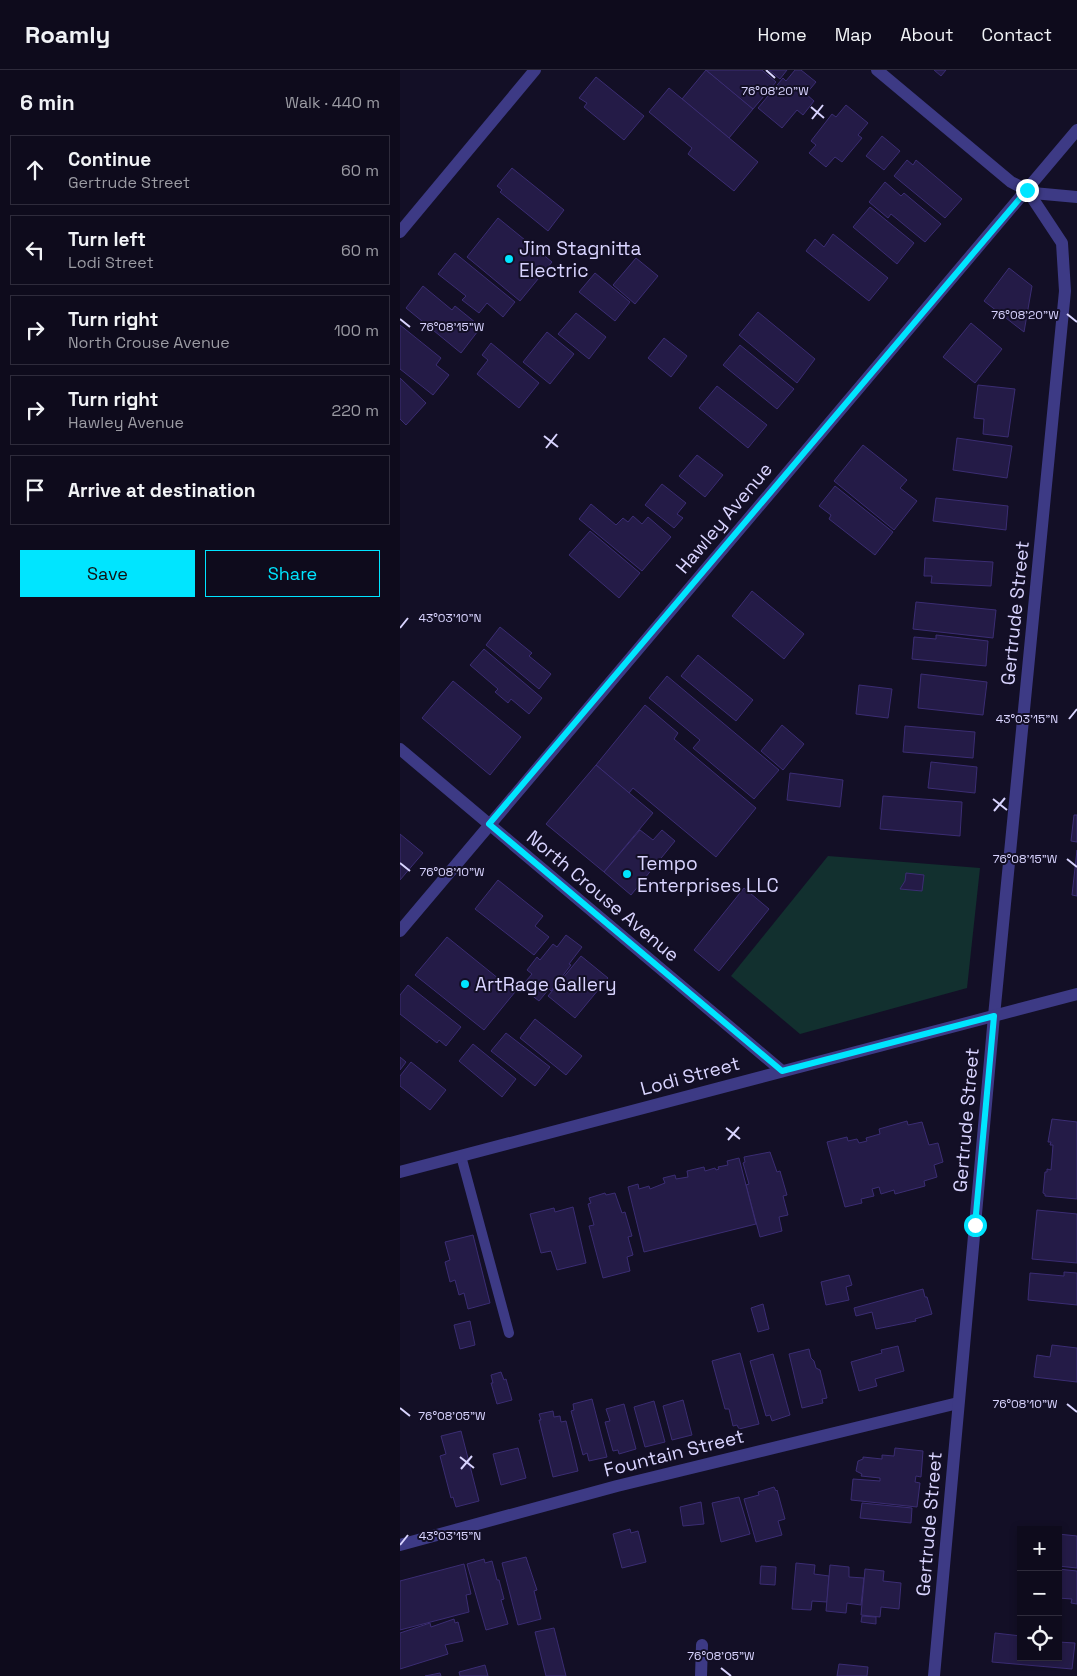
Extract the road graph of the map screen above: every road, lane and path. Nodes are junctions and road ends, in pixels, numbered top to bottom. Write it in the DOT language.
graph roads {
  1 [pos="535,70"];
  2 [pos="877,70"];
  3 [pos="1077,130"];
  4 [pos="1027,190"];
  5 [pos="1077,197"];
  6 [pos="400,232"];
  7 [pos="400,749"];
  8 [pos="489,824"];
  9 [pos="400,931"];
  10 [pos="1077,994"];
  11 [pos="994,1016"];
  12 [pos="782,1071"];
  13 [pos="461,1156"];
  14 [pos="400,1172"];
  15 [pos="510,1333"];
  16 [pos="958,1403"];
  17 [pos="400,1545"];
  18 [pos="702,1645"];
  19 [pos="701,1676"];
  20 [pos="934,1676"];
  1 -- 6 [label="street"];
  2 -- 4 [label="street"];
  3 -- 4 [label="street, Hawley Avenue"];
  4 -- 5 [label="street"];
  4 -- 8 [label="street, Hawley Avenue"];
  4 -- 11 [label="street, Gertrude Street"];
  7 -- 8 [label="street, North Crouse Avenue"];
  8 -- 9 [label="street, Hawley Avenue"];
  8 -- 12 [label="street, North Crouse Avenue"];
  10 -- 11 [label="street, Lodi Street"];
  11 -- 12 [label="street, Lodi Street"];
  11 -- 16 [label="street, Gertrude Street"];
  12 -- 13 [label="street, Lodi Street"];
  13 -- 14 [label="street, Lodi Street"];
  13 -- 15 [label="lane"];
  16 -- 17 [label="street, Fountain Street"];
  16 -- 20 [label="street, Gertrude Street"];
  18 -- 19 [label="street"];
}
